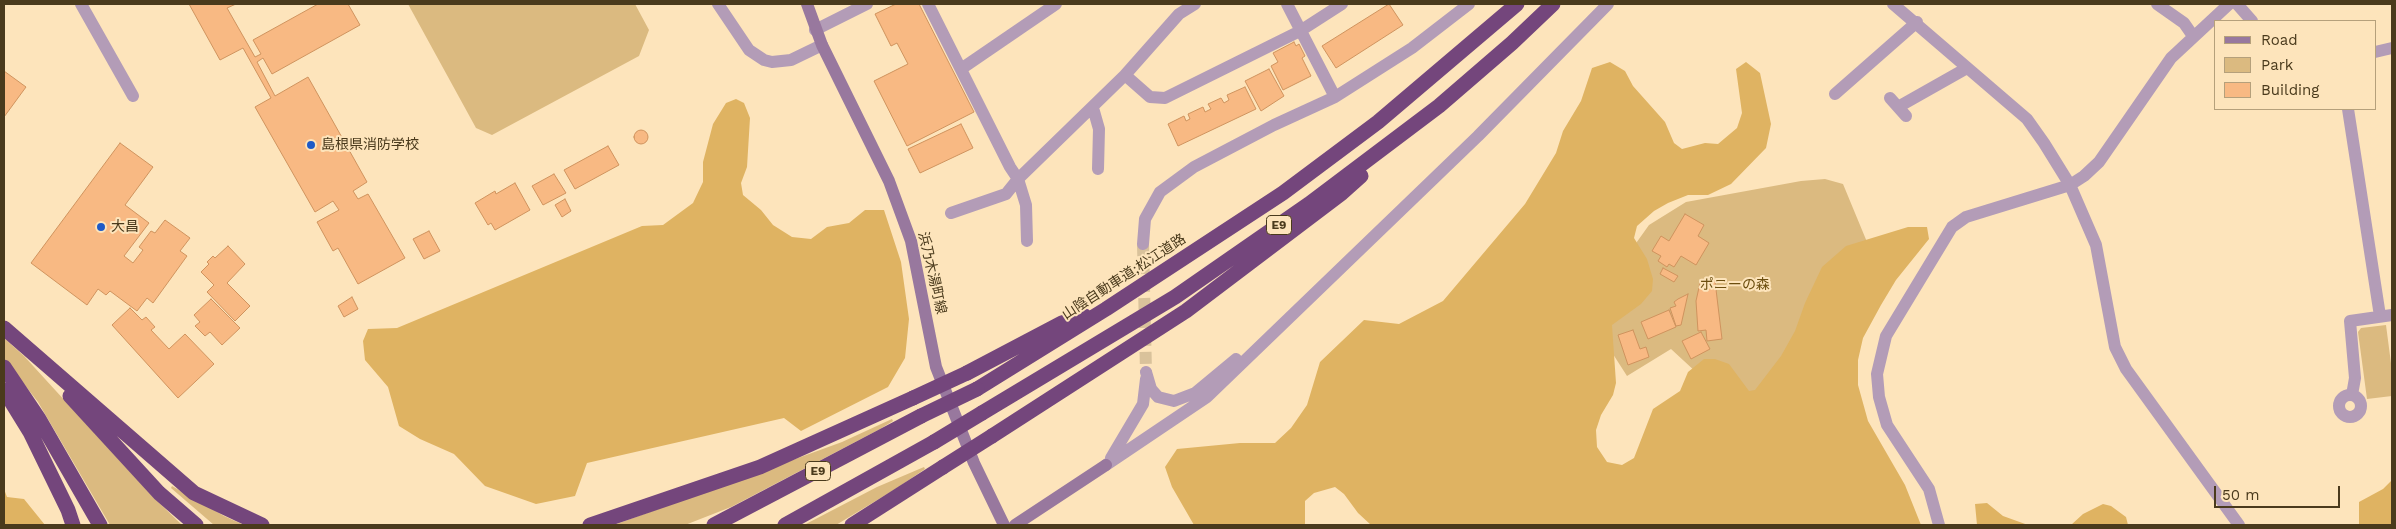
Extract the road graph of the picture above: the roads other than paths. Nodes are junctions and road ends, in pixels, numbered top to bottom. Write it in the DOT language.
graph roads {
  1 [pos="81,4"];
  2 [pos="718,4"];
  3 [pos="806,4"];
  4 [pos="867,4"];
  5 [pos="928,4"];
  6 [pos="1056,4"];
  7 [pos="1196,4"];
  8 [pos="1287,4"];
  9 [pos="1342,4"];
  10 [pos="1469,4"];
  11 [pos="1553,4"];
  12 [pos="1608,4"];
  13 [pos="1893,4"];
  14 [pos="2157,4"];
  15 [pos="2229,4"];
  16 [pos="2237,4"];
  17 [pos="1512,7"];
  18 [pos="2251,20"];
  19 [pos="1917,22"];
  20 [pos="815,30"];
  21 [pos="1300,31"];
  22 [pos="2193,36"];
  23 [pos="822,45"];
  24 [pos="2392,48"];
  25 [pos="2376,52"];
  26 [pos="1967,68"];
  27 [pos="961,69"];
  28 [pos="1125,75"];
  29 [pos="1834,94"];
  30 [pos="133,96"];
  31 [pos="1334,96"];
  32 [pos="1439,106"];
  33 [pos="1898,107"];
  34 [pos="1093,108"];
  35 [pos="2348,110"];
  36 [pos="1098,169"];
  37 [pos="1018,179"];
  38 [pos="2070,185"];
  39 [pos="951,213"];
  40 [pos="1027,241"];
  41 [pos="1144,244"];
  42 [pos="1106,309"];
  43 [pos="2386,316"];
  44 [pos="4,328"];
  45 [pos="1268,339"];
  46 [pos="26,347"];
  47 [pos="4,367"];
  48 [pos="4,390"];
  49 [pos="2352,395"];
  50 [pos="1106,465"];
  51 [pos="73,525"];
  52 [pos="100,525"];
  53 [pos="196,525"];
  54 [pos="262,525"];
  55 [pos="590,525"];
  56 [pos="714,525"];
  57 [pos="785,525"];
  58 [pos="852,525"];
  59 [pos="1004,525"];
  60 [pos="1014,525"];
  61 [pos="1939,525"];
  62 [pos="2240,525"];
  1 -- 30 [label="street"];
  2 -- 23 [label="street"];
  3 -- 20 [label="main road, 浜乃木湯町線"];
  4 -- 20 [label="street"];
  5 -- 27 [label="street"];
  6 -- 27 [label="street"];
  7 -- 28 [label="street"];
  8 -- 21 [label="street"];
  9 -- 21 [label="street"];
  10 -- 31 [label="street"];
  11 -- 32 [label="highway, E9"];
  12 -- 45 [label="street"];
  13 -- 19 [label="street"];
  14 -- 22 [label="street"];
  15 -- 22 [label="street"];
  16 -- 18 [label="street"];
  17 -- 42 [label="highway, 山陰自動車道;松江道路 / E9"];
  19 -- 26 [label="street"];
  19 -- 29 [label="street"];
  20 -- 23 [label="main road, 浜乃木湯町線"];
  21 -- 28 [label="street"];
  21 -- 31 [label="street"];
  22 -- 38 [label="street"];
  23 -- 59 [label="main road, 浜乃木湯町線"];
  24 -- 25 [label="street"];
  26 -- 33 [label="street"];
  26 -- 38 [label="street"];
  27 -- 37 [label="street"];
  28 -- 34 [label="street"];
  31 -- 41 [label="street"];
  32 -- 57 [label="highway, E9, bridge"];
  32 -- 58 [label="highway, bridge"];
  34 -- 36 [label="street"];
  34 -- 37 [label="street"];
  35 -- 43 [label="street"];
  37 -- 39 [label="street"];
  37 -- 40 [label="street"];
  38 -- 61 [label="street"];
  38 -- 62 [label="street"];
  42 -- 55 [label="highway, bridge"];
  42 -- 56 [label="highway, 山陰自動車道;松江道路 / E9, bridge"];
  43 -- 49 [label="street"];
  44 -- 46 [label="highway"];
  45 -- 50 [label="street"];
  45 -- 50 [label="street"];
  46 -- 53 [label="highway"];
  46 -- 54 [label="highway"];
  47 -- 52 [label="highway"];
  48 -- 51 [label="highway"];
  50 -- 60 [label="main road"];
}
